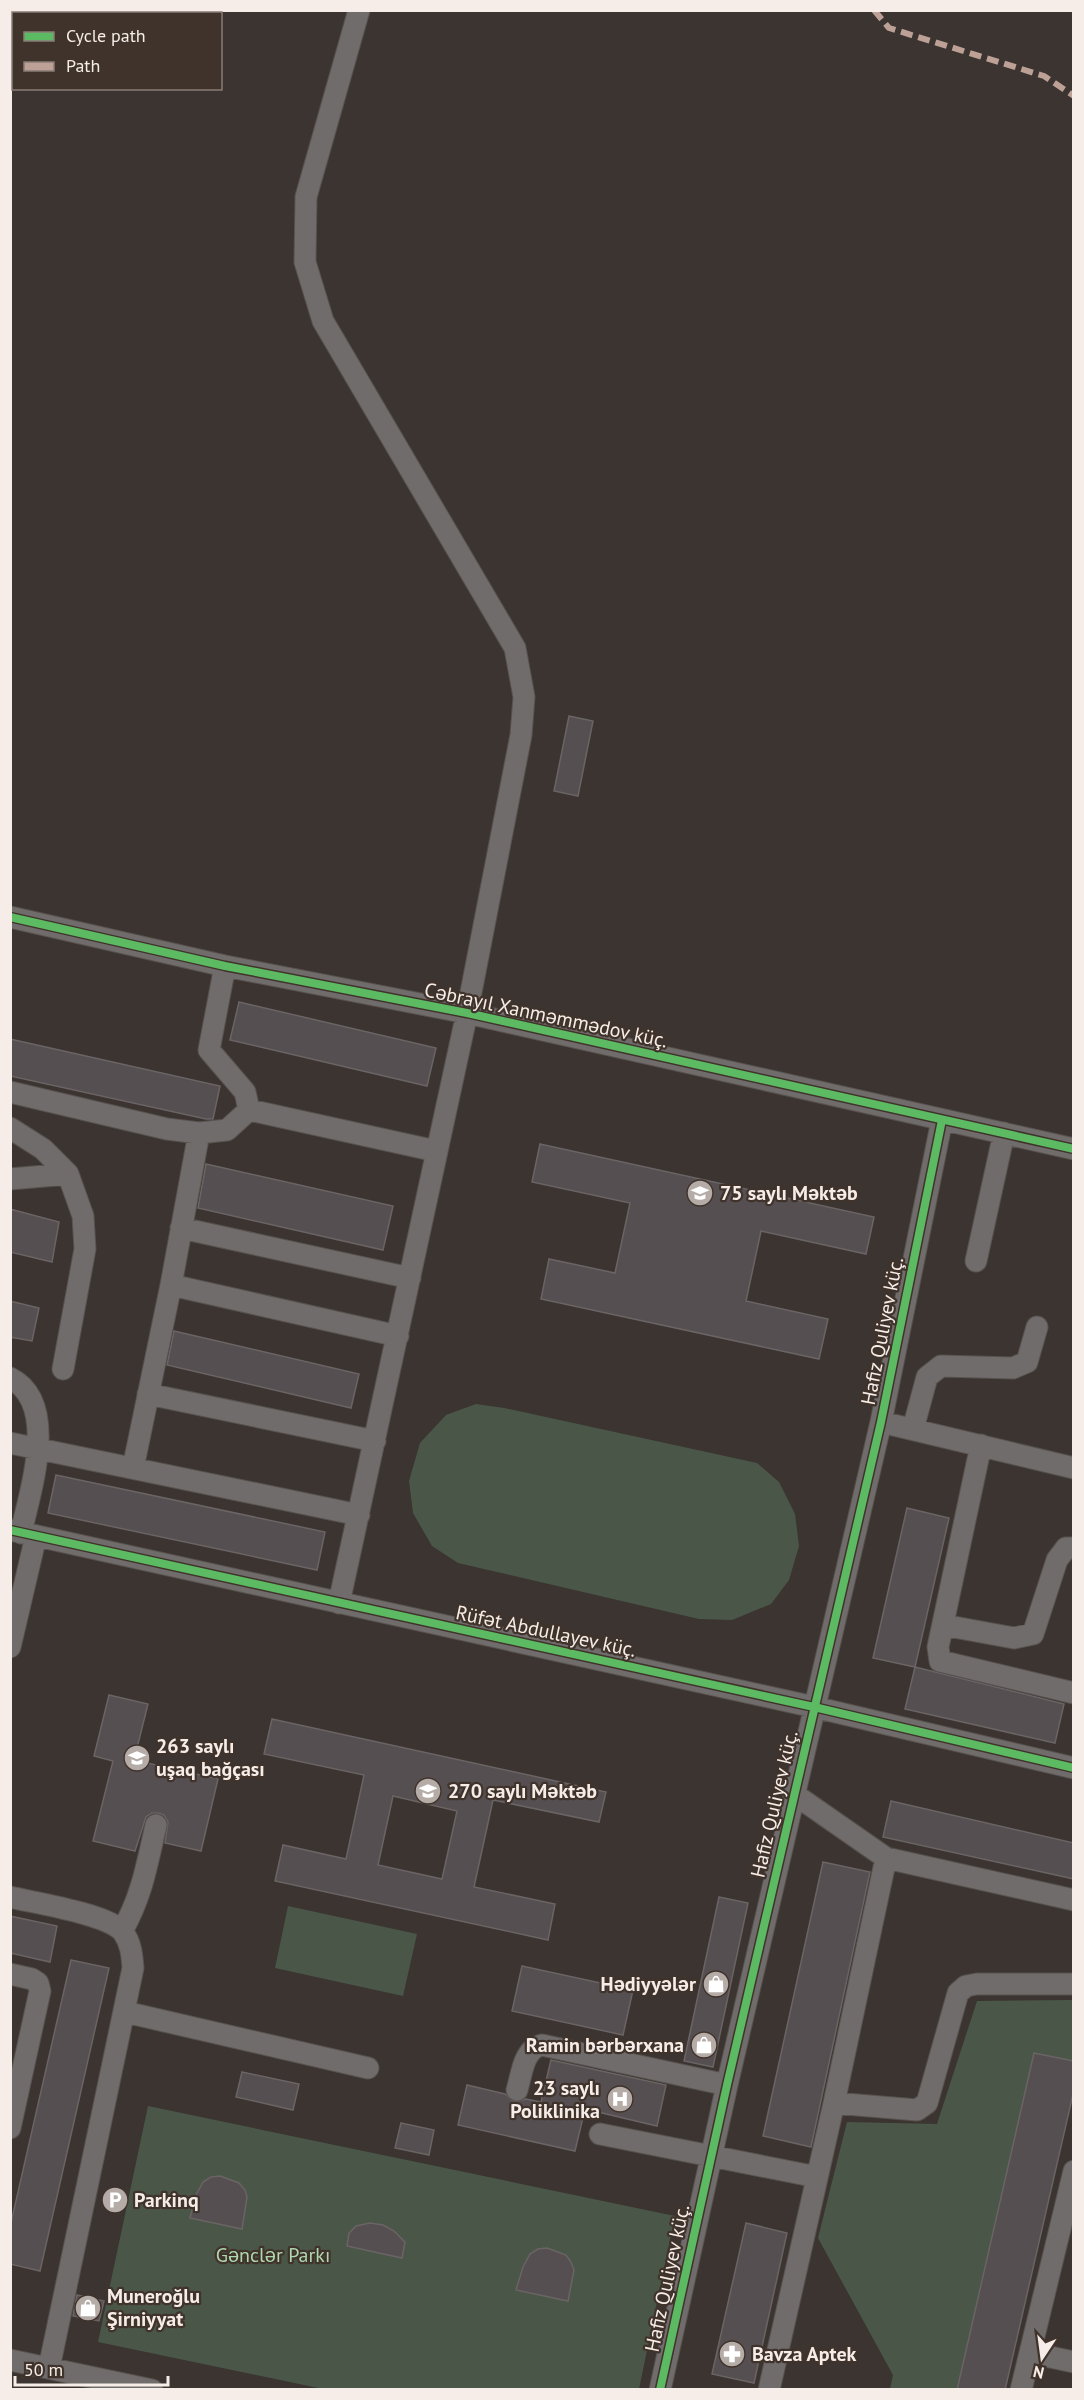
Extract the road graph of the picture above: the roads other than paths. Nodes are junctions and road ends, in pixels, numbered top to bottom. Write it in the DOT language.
graph roads {
  1 [pos="359,10"];
  2 [pos="10,917"];
  3 [pos="225,966"];
  4 [pos="467,1013"];
  5 [pos="10,1092"];
  6 [pos="249,1110"];
  7 [pos="942,1120"];
  8 [pos="10,1128"];
  9 [pos="199,1133"];
  10 [pos="1004,1133"];
  11 [pos="1074,1149"];
  12 [pos="436,1151"];
  13 [pos="68,1174"];
  14 [pos="10,1179"];
  15 [pos="182,1228"];
  16 [pos="976,1261"];
  17 [pos="410,1278"];
  18 [pos="171,1285"];
  19 [pos="1037,1327"];
  20 [pos="398,1336"];
  21 [pos="63,1369"];
  22 [pos="10,1378"];
  23 [pos="148,1394"];
  24 [pos="880,1422"];
  25 [pos="913,1430"];
  26 [pos="375,1441"];
  27 [pos="10,1443"];
  28 [pos="981,1445"];
  29 [pos="39,1449"];
  30 [pos="133,1468"];
  31 [pos="1074,1468"];
  32 [pos="359,1515"];
  33 [pos="22,1533"];
  34 [pos="1074,1548"];
  35 [pos="339,1603"];
  36 [pos="943,1625"];
  37 [pos="10,1647"];
  38 [pos="1074,1693"];
  39 [pos="814,1707"];
  40 [pos="1074,1768"];
  41 [pos="794,1794"];
  42 [pos="156,1826"];
  43 [pos="886,1858"];
  44 [pos="10,1897"];
  45 [pos="1074,1900"];
  46 [pos="122,1931"];
  47 [pos="10,1974"];
  48 [pos="1074,1984"];
  49 [pos="125,2012"];
  50 [pos="368,2068"];
  51 [pos="727,2085"];
  52 [pos="518,2090"];
  53 [pos="834,2103"];
  54 [pos="10,2128"];
  55 [pos="600,2134"];
  56 [pos="711,2155"];
  57 [pos="1074,2171"];
  58 [pos="817,2177"];
  59 [pos="1068,2224"];
  60 [pos="1030,2353"];
  61 [pos="10,2360"];
  62 [pos="1074,2362"];
  63 [pos="49,2368"];
  64 [pos="121,2386"];
  65 [pos="152,2390"];
  66 [pos="660,2390"];
  67 [pos="769,2390"];
  68 [pos="1021,2390"];
  1 -- 4 [label="street"];
  2 -- 3 [label="street, Cəbrayıl Xanməmmədov küç."];
  3 -- 4 [label="street, Cəbrayıl Xanməmmədov küç."];
  3 -- 6 [label="street"];
  4 -- 7 [label="street, Cəbrayıl Xanməmmədov küç."];
  4 -- 12 [label="street"];
  5 -- 9 [label="street"];
  6 -- 9 [label="street"];
  6 -- 12 [label="street"];
  7 -- 10 [label="street, Cəbrayıl Xanməmmədov küç."];
  7 -- 24 [label="street, Hafiz Quliyev küç."];
  8 -- 13 [label="street"];
  9 -- 15 [label="street"];
  10 -- 11 [label="street, Cəbrayıl Xanməmmədov küç."];
  10 -- 16 [label="street"];
  12 -- 17 [label="street"];
  13 -- 14 [label="street"];
  13 -- 21 [label="street"];
  15 -- 17 [label="street"];
  15 -- 18 [label="street"];
  17 -- 20 [label="street"];
  18 -- 20 [label="street"];
  18 -- 23 [label="street"];
  19 -- 25 [label="street"];
  20 -- 26 [label="street"];
  22 -- 29 [label="street"];
  23 -- 26 [label="street"];
  23 -- 30 [label="street"];
  24 -- 25 [label="street"];
  24 -- 39 [label="street, Hafiz Quliyev küç."];
  25 -- 28 [label="street"];
  26 -- 32 [label="street"];
  27 -- 29 [label="street"];
  28 -- 31 [label="street"];
  28 -- 36 [label="street"];
  29 -- 30 [label="street"];
  29 -- 33 [label="street"];
  30 -- 32 [label="street"];
  32 -- 35 [label="street"];
  33 -- 35 [label="street, Rüfət Abdullayev küç."];
  33 -- 37 [label="street"];
  34 -- 36 [label="street"];
  35 -- 39 [label="street, Rüfət Abdullayev küç."];
  36 -- 38 [label="street"];
  39 -- 40 [label="street, Rüfət Abdullayev küç."];
  39 -- 41 [label="street, Hafiz Quliyev küç."];
  41 -- 43 [label="street"];
  41 -- 51 [label="street, Hafiz Quliyev küç."];
  42 -- 46 [label="street"];
  43 -- 45 [label="street"];
  43 -- 53 [label="street"];
  44 -- 46 [label="street"];
  46 -- 49 [label="street"];
  47 -- 54 [label="street"];
  48 -- 53 [label="street"];
  49 -- 50 [label="street"];
  49 -- 63 [label="street"];
  51 -- 52 [label="street"];
  51 -- 56 [label="street, Hafiz Quliyev küç."];
  53 -- 58 [label="street"];
  55 -- 56 [label="street"];
  56 -- 58 [label="street"];
  56 -- 66 [label="street, Hafiz Quliyev küç."];
  57 -- 59 [label="street"];
  58 -- 67 [label="street"];
  59 -- 60 [label="street"];
  60 -- 62 [label="street"];
  60 -- 68 [label="street"];
  61 -- 63 [label="street"];
  63 -- 64 [label="street"];
  64 -- 65 [label="street"];
}
